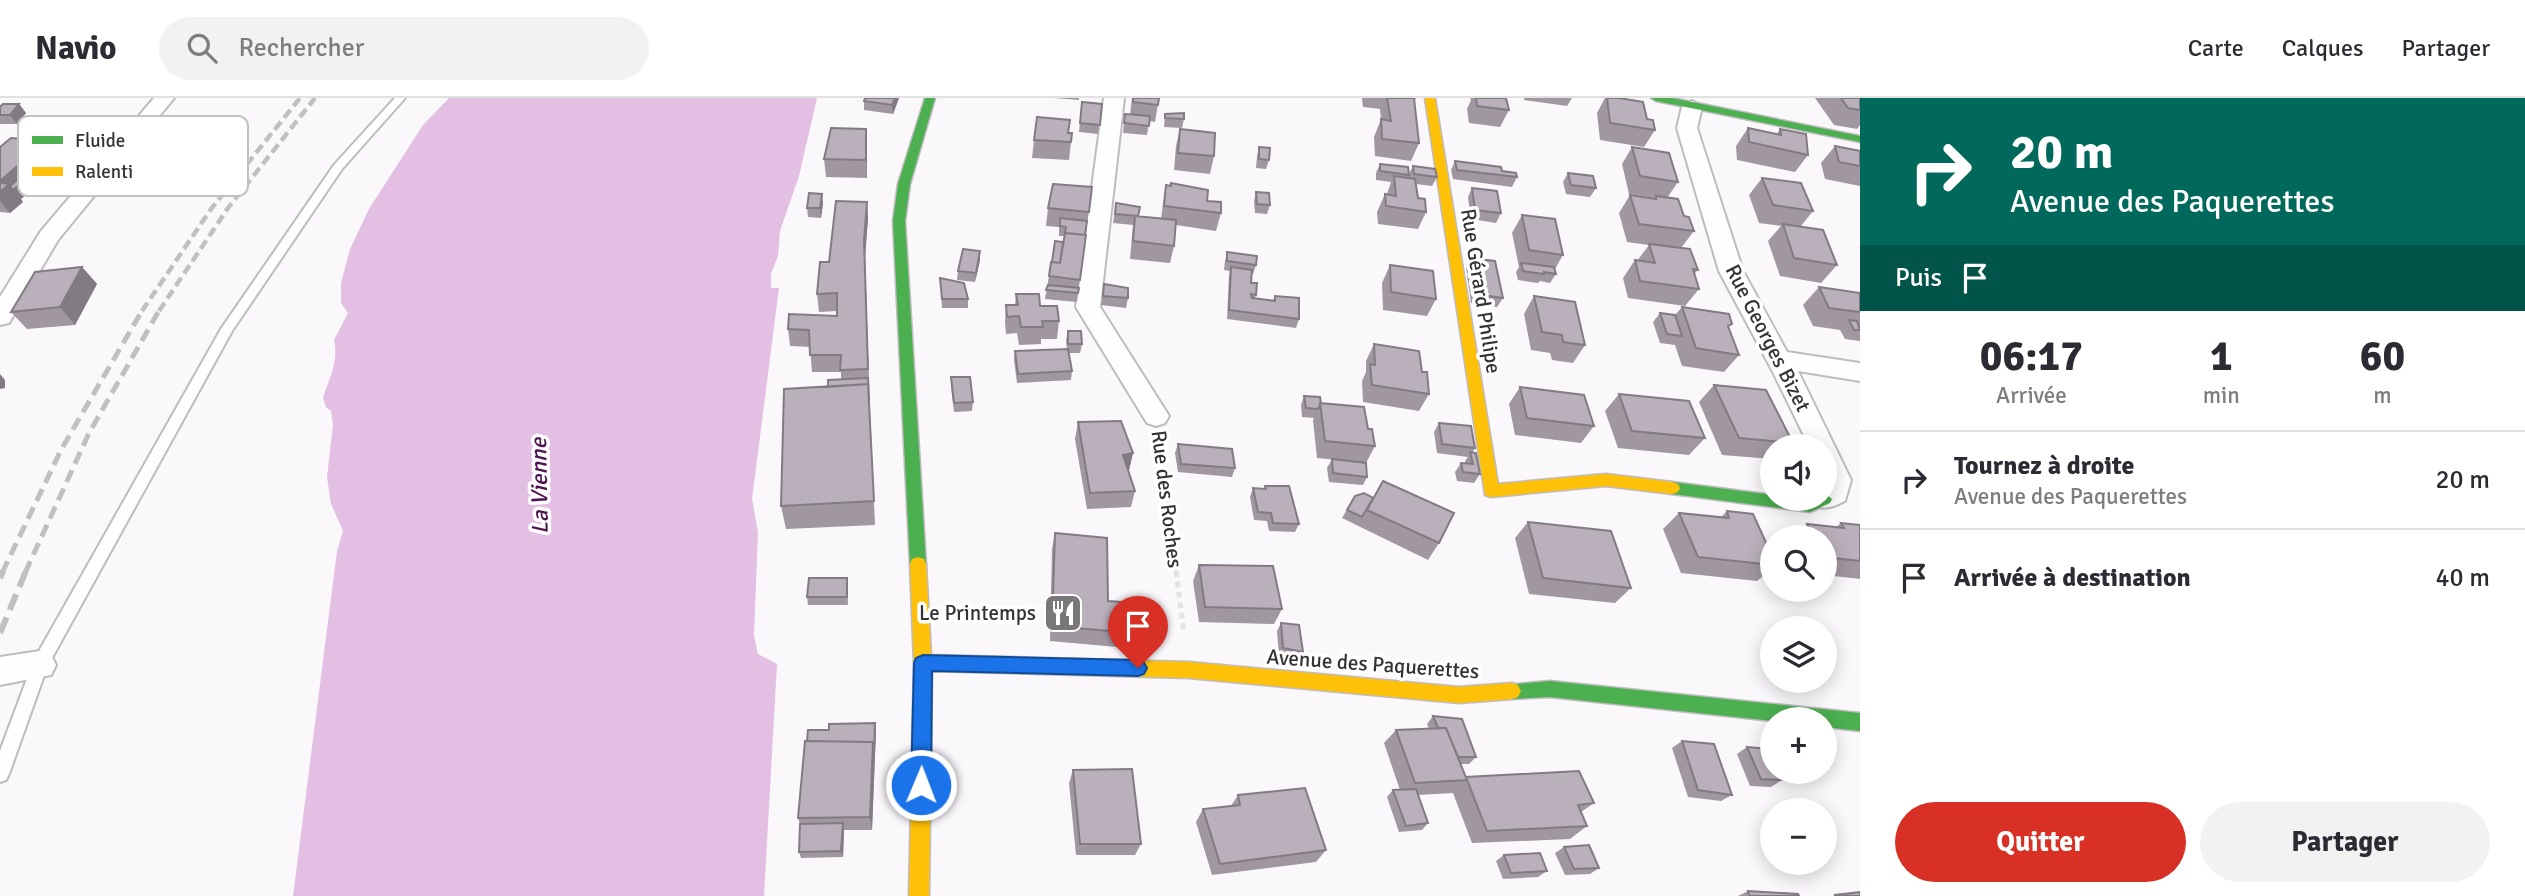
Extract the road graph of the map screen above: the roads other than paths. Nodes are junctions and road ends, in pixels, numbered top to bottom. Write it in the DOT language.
graph roads {
  1 [pos="164,98"];
  2 [pos="400,98"];
  3 [pos="930,98"];
  4 [pos="1114,98"];
  5 [pos="1430,98"];
  6 [pos="1656,98"];
  7 [pos="1692,107"];
  8 [pos="149,116"];
  9 [pos="1860,139"];
  10 [pos="82,196"];
  11 [pos="0,317"];
  12 [pos="1779,359"];
  13 [pos="1860,372"];
  14 [pos="1156,416"];
  15 [pos="1816,434"];
  16 [pos="1760,500"];
  17 [pos="923,663"];
  18 [pos="40,665"];
  19 [pos="0,671"];
  20 [pos="1860,722"];
  21 [pos="0,774"];
  22 [pos="919,896"];
  1 -- 8 [label="street"];
  2 -- 18 [label="lane"];
  3 -- 17 [label="main road"];
  4 -- 14 [label="street, Rue des Roches"];
  5 -- 16 [label="main road, Rue Gérard Philipe"];
  6 -- 7 [label="main road"];
  7 -- 9 [label="main road"];
  7 -- 12 [label="street, Rue Georges Bizet"];
  10 -- 11 [label="street"];
  12 -- 13 [label="street"];
  12 -- 15 [label="street, Rue Georges Bizet"];
  17 -- 20 [label="main road, Avenue des Paquerettes"];
  17 -- 22 [label="main road"];
  18 -- 19 [label="street"];
  18 -- 21 [label="lane"];
}
